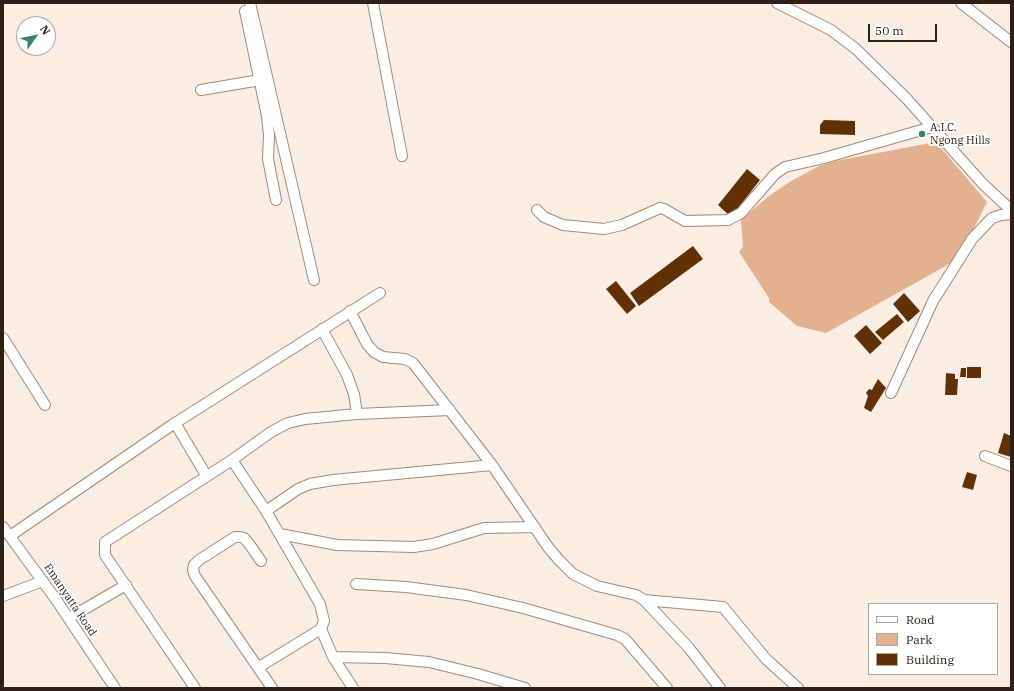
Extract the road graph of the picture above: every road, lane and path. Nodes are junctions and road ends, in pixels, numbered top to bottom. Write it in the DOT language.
graph roads {
  1 [pos="243,3"];
  2 [pos="250,3"];
  3 [pos="373,3"];
  4 [pos="777,3"];
  5 [pos="961,3"];
  6 [pos="1011,42"];
  7 [pos="260,80"];
  8 [pos="201,90"];
  9 [pos="932,127"];
  10 [pos="402,156"];
  11 [pos="276,200"];
  12 [pos="537,210"];
  13 [pos="1011,210"];
  14 [pos="1011,214"];
  15 [pos="314,280"];
  16 [pos="380,293"];
  17 [pos="350,311"];
  18 [pos="322,329"];
  19 [pos="3,338"];
  20 [pos="891,393"];
  21 [pos="45,405"];
  22 [pos="450,410"];
  23 [pos="357,414"];
  24 [pos="175,423"];
  25 [pos="985,456"];
  26 [pos="232,460"];
  27 [pos="492,465"];
  28 [pos="1011,466"];
  29 [pos="206,475"];
  30 [pos="266,511"];
  31 [pos="3,526"];
  32 [pos="535,527"];
  33 [pos="280,534"];
  34 [pos="10,536"];
  35 [pos="261,561"];
  36 [pos="43,581"];
  37 [pos="356,584"];
  38 [pos="126,585"];
  39 [pos="3,596"];
  40 [pos="644,600"];
  41 [pos="68,618"];
  42 [pos="321,629"];
  43 [pos="333,657"];
  44 [pos="259,667"];
  45 [pos="115,688"];
  46 [pos="195,688"];
  47 [pos="272,688"];
  48 [pos="353,688"];
  49 [pos="525,688"];
  50 [pos="667,688"];
  51 [pos="720,688"];
  52 [pos="798,688"];
  1 -- 7 [label="street"];
  2 -- 15 [label="street"];
  3 -- 10 [label="street"];
  4 -- 9 [label="street"];
  5 -- 6 [label="street"];
  7 -- 8 [label="street"];
  7 -- 11 [label="street"];
  9 -- 12 [label="street"];
  9 -- 13 [label="street"];
  14 -- 20 [label="street"];
  16 -- 17 [label="street"];
  17 -- 18 [label="street"];
  17 -- 22 [label="street"];
  18 -- 23 [label="street"];
  18 -- 24 [label="street"];
  19 -- 21 [label="street"];
  22 -- 23 [label="street"];
  22 -- 27 [label="street"];
  23 -- 26 [label="street"];
  24 -- 29 [label="street"];
  24 -- 34 [label="street"];
  25 -- 28 [label="street"];
  26 -- 29 [label="street"];
  26 -- 30 [label="street"];
  27 -- 30 [label="street"];
  27 -- 32 [label="street"];
  29 -- 38 [label="street"];
  30 -- 33 [label="street"];
  31 -- 34 [label="street, Emanyatta Road"];
  32 -- 33 [label="street"];
  32 -- 40 [label="street"];
  33 -- 42 [label="street"];
  34 -- 36 [label="street, Emanyatta Road"];
  35 -- 44 [label="street"];
  36 -- 39 [label="street"];
  36 -- 41 [label="street, Emanyatta Road"];
  37 -- 50 [label="street"];
  38 -- 41 [label="street"];
  38 -- 46 [label="street"];
  40 -- 51 [label="street"];
  40 -- 52 [label="street"];
  41 -- 45 [label="street, Emanyatta Road"];
  42 -- 43 [label="street"];
  42 -- 44 [label="street"];
  43 -- 48 [label="street"];
  43 -- 49 [label="street"];
  44 -- 47 [label="street"];
}
